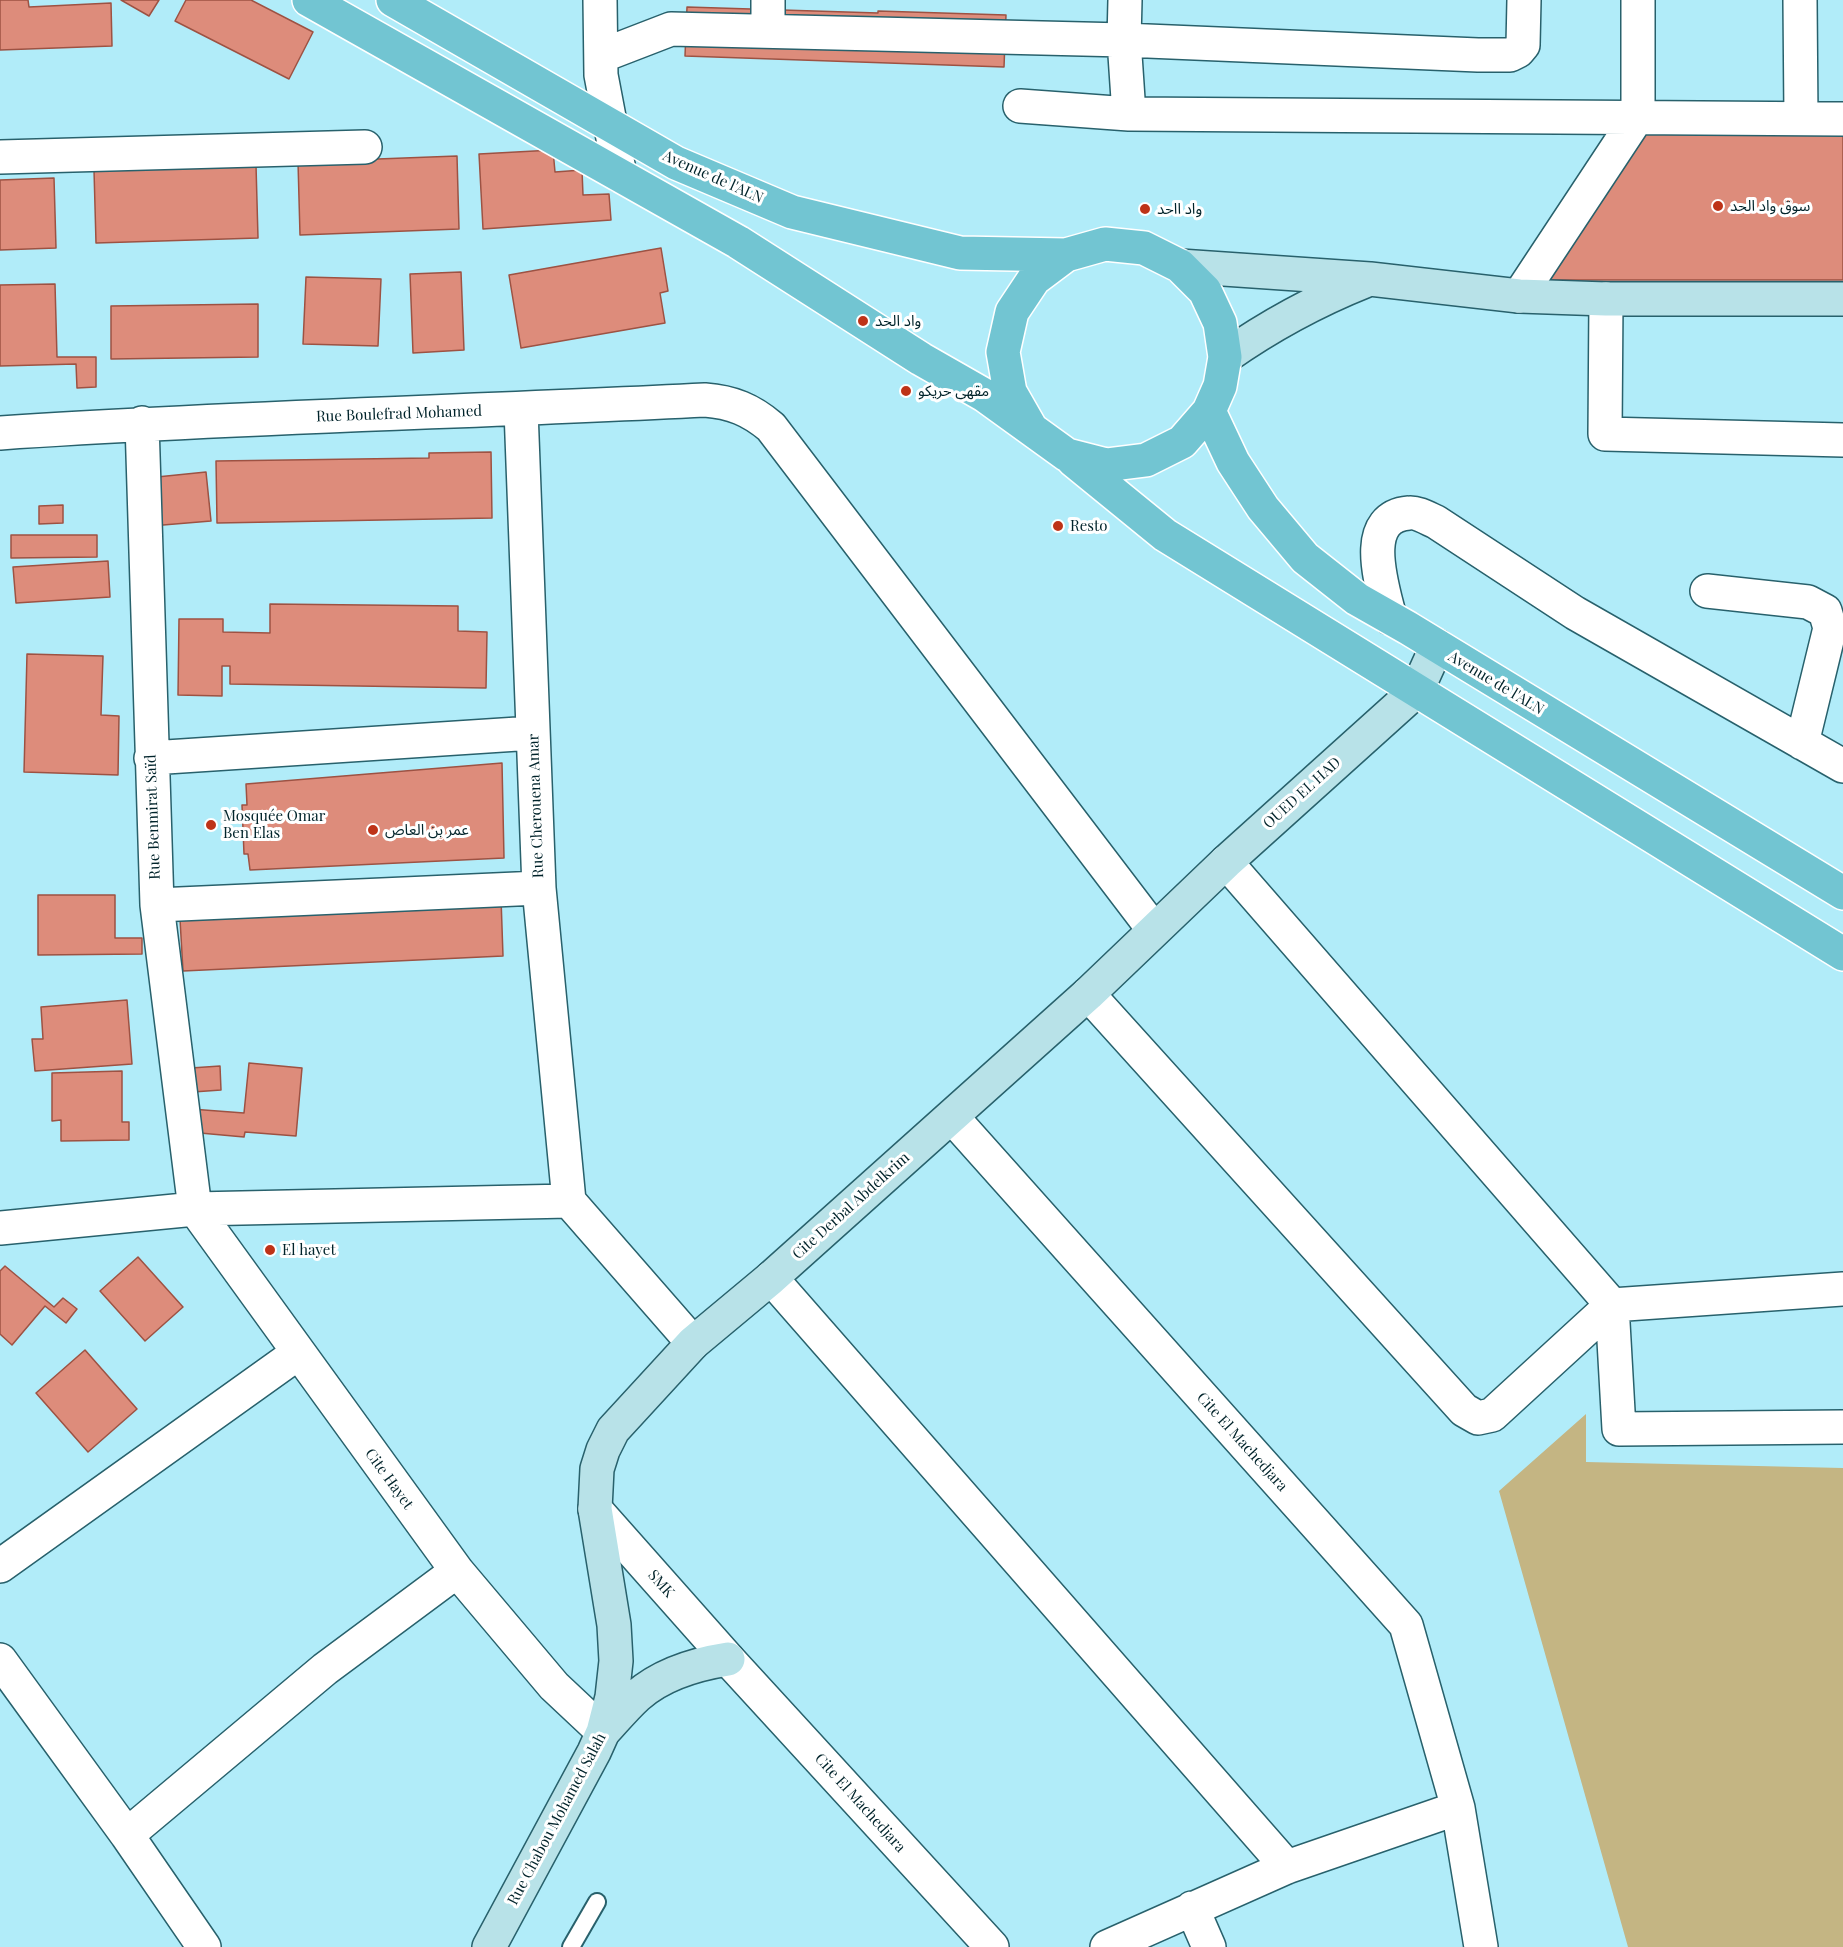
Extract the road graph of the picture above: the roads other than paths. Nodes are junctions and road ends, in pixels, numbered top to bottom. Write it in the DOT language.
graph roads {
  1 [pos="309,0"];
  2 [pos="393,0"];
  3 [pos="600,0"];
  4 [pos="1125,0"];
  5 [pos="1524,0"];
  6 [pos="1638,0"];
  7 [pos="1800,0"];
  8 [pos="768,16"];
  9 [pos="1124,40"];
  10 [pos="601,56"];
  11 [pos="1020,106"];
  12 [pos="1129,114"];
  13 [pos="1638,116"];
  14 [pos="1800,117"];
  15 [pos="1843,119"];
  16 [pos="611,126"];
  17 [pos="365,147"];
  18 [pos="0,157"];
  19 [pos="620,175"];
  20 [pos="1066,255"];
  21 [pos="1180,266"];
  22 [pos="1370,279"];
  23 [pos="1519,296"];
  24 [pos="1606,299"];
  25 [pos="1843,300"];
  26 [pos="1225,357"];
  27 [pos="521,410"];
  28 [pos="1209,411"];
  29 [pos="142,423"];
  30 [pos="1030,427"];
  31 [pos="0,433"];
  32 [pos="1843,440"];
  33 [pos="1066,455"];
  34 [pos="1707,591"];
  35 [pos="1390,618"];
  36 [pos="1437,646"];
  37 [pos="1417,690"];
  38 [pos="533,733"];
  39 [pos="1802,743"];
  40 [pos="151,758"];
  41 [pos="1843,766"];
  42 [pos="1226,862"];
  43 [pos="539,888"];
  44 [pos="1843,893"];
  45 [pos="157,905"];
  46 [pos="1154,930"];
  47 [pos="1843,954"];
  48 [pos="1088,994"];
  49 [pos="952,1117"];
  50 [pos="569,1201"];
  51 [pos="195,1209"];
  52 [pos="0,1228"];
  53 [pos="771,1278"];
  54 [pos="1843,1290"];
  55 [pos="1612,1305"];
  56 [pos="693,1343"];
  57 [pos="298,1353"];
  58 [pos="1843,1427"];
  59 [pos="595,1509"];
  60 [pos="0,1566"];
  61 [pos="457,1571"];
  62 [pos="728,1659"];
  63 [pos="0,1660"];
  64 [pos="603,1732"];
  65 [pos="1458,1808"];
  66 [pos="127,1835"];
  67 [pos="1287,1867"];
  68 [pos="597,1902"];
  69 [pos="1192,1908"];
  70 [pos="204,1947"];
  71 [pos="489,1947"];
  72 [pos="571,1947"];
  73 [pos="992,1947"];
  74 [pos="1107,1947"];
  75 [pos="1209,1947"];
  76 [pos="1481,1947"];
  1 -- 19 [label="main road"];
  2 -- 16 [label="main road, Avenue de l'ALN"];
  3 -- 10 [label="street"];
  4 -- 9 [label="street"];
  5 -- 9 [label="street"];
  6 -- 13 [label="street"];
  7 -- 14 [label="street"];
  8 -- 9 [label="street"];
  8 -- 10 [label="street"];
  9 -- 12 [label="street"];
  10 -- 16 [label="street"];
  11 -- 12 [label="street"];
  12 -- 13 [label="street"];
  13 -- 14 [label="street"];
  13 -- 23 [label="street"];
  14 -- 15 [label="street"];
  16 -- 19 [label="street"];
  16 -- 20 [label="main road, Avenue de l'ALN"];
  17 -- 18 [label="street"];
  19 -- 30 [label="main road"];
  20 -- 21 [label="main road"];
  20 -- 30 [label="main road"];
  21 -- 22 [label="main road"];
  21 -- 26 [label="main road"];
  22 -- 23 [label="main road"];
  22 -- 26 [label="main road"];
  23 -- 24 [label="main road"];
  24 -- 25 [label="main road"];
  24 -- 32 [label="street"];
  26 -- 28 [label="main road"];
  27 -- 29 [label="street, Rue Boulefrad Mohamed"];
  27 -- 38 [label="street, Rue Cherouena Amar"];
  27 -- 46 [label="street, Rue Boulefrad Mohamed"];
  28 -- 33 [label="main road"];
  28 -- 35 [label="main road, Avenue de l'ALN"];
  29 -- 31 [label="street, Rue Boulefrad Mohamed"];
  29 -- 40 [label="street, Rue Benmirat Saïd"];
  30 -- 33 [label="main road"];
  33 -- 37 [label="main road"];
  34 -- 39 [label="street"];
  35 -- 36 [label="main road, Avenue de l'ALN"];
  35 -- 39 [label="street"];
  36 -- 37 [label="main road, OUED EL HAD"];
  36 -- 44 [label="main road, Avenue de l'ALN"];
  37 -- 42 [label="main road, OUED EL HAD"];
  37 -- 47 [label="main road"];
  38 -- 40 [label="street"];
  38 -- 43 [label="street, Rue Cherouena Amar"];
  39 -- 41 [label="street"];
  40 -- 45 [label="street, Rue Benmirat Saïd"];
  42 -- 46 [label="main road, OUED EL HAD"];
  42 -- 55 [label="street"];
  43 -- 45 [label="street"];
  43 -- 50 [label="street, Rue Cherouena Amar"];
  45 -- 51 [label="street, Rue Benmirat Saïd"];
  46 -- 48 [label="main road, Cite Derbal Abdelkrim"];
  48 -- 49 [label="main road, Cite Derbal Abdelkrim"];
  48 -- 55 [label="street"];
  49 -- 53 [label="main road, Cite Derbal Abdelkrim"];
  49 -- 65 [label="street, Cite El Machedjara"];
  50 -- 51 [label="street"];
  50 -- 56 [label="street"];
  51 -- 52 [label="street"];
  51 -- 57 [label="street, Cite Hayet"];
  53 -- 56 [label="main road, Cite Derbal Abdelkrim"];
  53 -- 67 [label="street"];
  54 -- 55 [label="street"];
  55 -- 58 [label="street"];
  56 -- 59 [label="main road, Cite Derbal Abdelkrim"];
  57 -- 60 [label="street"];
  57 -- 61 [label="street, Cite Hayet"];
  59 -- 62 [label="street, SMK"];
  59 -- 64 [label="main road, Rue Chabou Mohamed Salah"];
  61 -- 64 [label="street, Cite Hayet"];
  61 -- 66 [label="street"];
  62 -- 64 [label="main road"];
  62 -- 73 [label="street, Cite El Machedjara"];
  63 -- 66 [label="street"];
  64 -- 71 [label="main road, Rue Chabou Mohamed Salah"];
  65 -- 67 [label="street"];
  65 -- 76 [label="street, Cite El Machedjara"];
  66 -- 70 [label="street"];
  67 -- 69 [label="street"];
  68 -- 72 [label="lane"];
  69 -- 74 [label="street"];
  69 -- 75 [label="street"];
}
